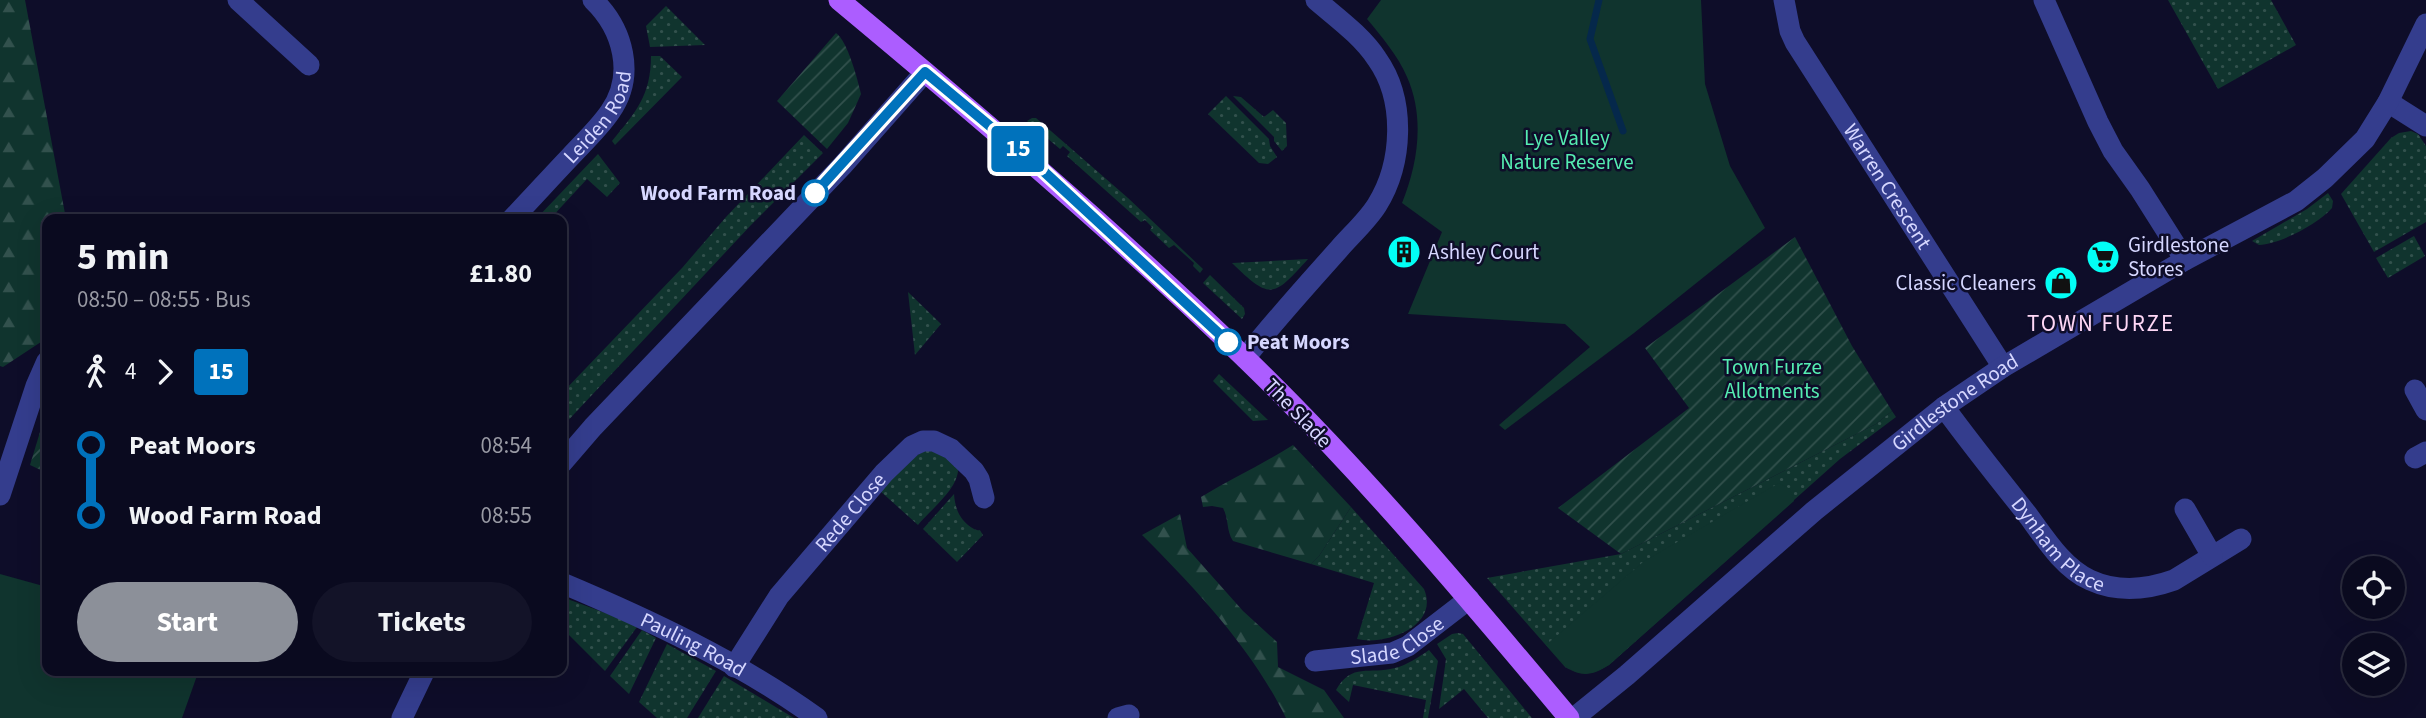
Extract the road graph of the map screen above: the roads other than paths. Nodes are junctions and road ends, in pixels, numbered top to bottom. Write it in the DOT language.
graph roads {
  1 [pos="238,0"];
  2 [pos="593,0"];
  3 [pos="839,0"];
  4 [pos="1316,0"];
  5 [pos="1784,0"];
  6 [pos="2044,0"];
  7 [pos="2426,24"];
  8 [pos="309,65"];
  9 [pos="925,72"];
  10 [pos="2388,102"];
  11 [pos="2426,126"];
  12 [pos="517,214"];
  13 [pos="2185,260"];
  14 [pos="1245,358"];
  15 [pos="2003,367"];
  16 [pos="42,372"];
  17 [pos="2415,390"];
  18 [pos="1944,407"];
  19 [pos="2426,410"];
  20 [pos="567,457"];
  21 [pos="0,495"];
  22 [pos="984,498"];
  23 [pos="2185,509"];
  24 [pos="2241,539"];
  25 [pos="2212,556"];
  26 [pos="567,585"];
  27 [pos="1469,599"];
  28 [pos="1315,660"];
  29 [pos="734,667"];
  30 [pos="422,676"];
  31 [pos="402,718"];
  32 [pos="817,718"];
  33 [pos="1572,718"];
  1 -- 8 [label="street"];
  2 -- 12 [label="street, Leiden Road"];
  3 -- 9 [label="main road, The Slade"];
  4 -- 14 [label="street"];
  5 -- 15 [label="street, Warren Crescent"];
  6 -- 13 [label="street"];
  7 -- 10 [label="street, Girdlestone Road"];
  9 -- 14 [label="main road, The Slade"];
  9 -- 20 [label="street"];
  10 -- 11 [label="street"];
  10 -- 13 [label="street, Girdlestone Road"];
  13 -- 15 [label="street, Girdlestone Road"];
  14 -- 27 [label="main road, The Slade"];
  15 -- 18 [label="street, Girdlestone Road"];
  16 -- 21 [label="street"];
  17 -- 19 [label="street"];
  18 -- 25 [label="street, Dynham Place"];
  18 -- 33 [label="street, Girdlestone Road"];
  22 -- 29 [label="street, Rede Close"];
  23 -- 25 [label="street"];
  24 -- 25 [label="street, Dynham Place"];
  26 -- 29 [label="street, Pauling Road"];
  27 -- 28 [label="street, Slade Close"];
  27 -- 33 [label="main road, The Slade"];
  29 -- 32 [label="street, Pauling Road"];
  30 -- 31 [label="street"];
}
